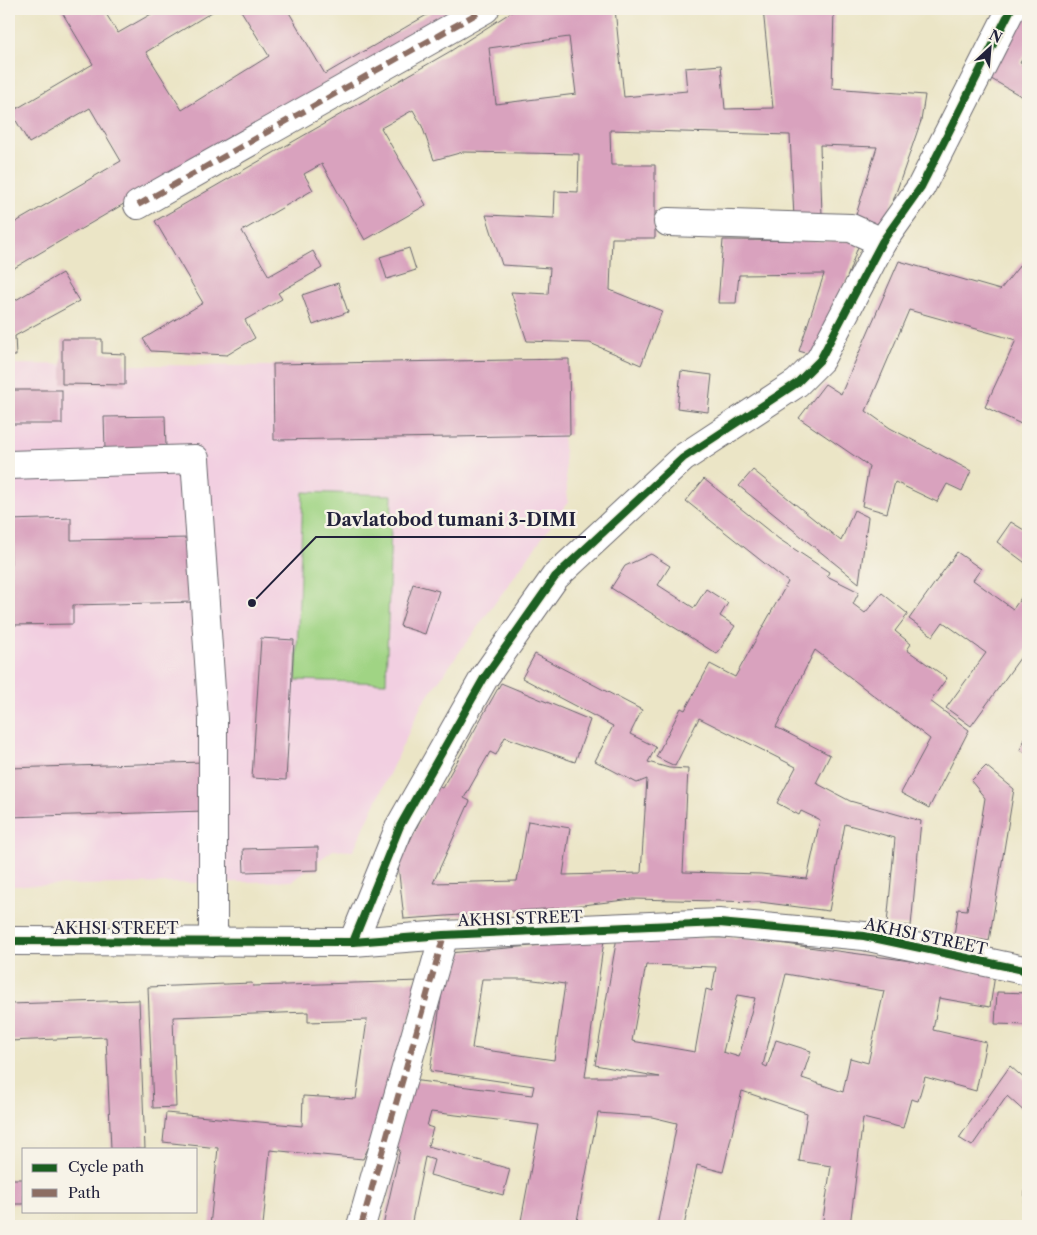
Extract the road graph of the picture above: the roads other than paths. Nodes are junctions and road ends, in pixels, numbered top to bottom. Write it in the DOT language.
graph roads {
  1 [pos="485,9"];
  2 [pos="1011,9"];
  3 [pos="138,205"];
  4 [pos="668,222"];
  5 [pos="882,242"];
  6 [pos="9,466"];
  7 [pos="444,935"];
  8 [pos="9,941"];
  9 [pos="213,942"];
  10 [pos="353,942"];
  11 [pos="1028,971"];
  12 [pos="361,1226"];
  1 -- 3 [label="street"];
  2 -- 5 [label="street"];
  4 -- 5 [label="street"];
  5 -- 10 [label="street"];
  6 -- 9 [label="street"];
  7 -- 10 [label="street, AKHSI STREET"];
  7 -- 11 [label="street, AKHSI STREET"];
  7 -- 12 [label="street"];
  8 -- 9 [label="street, AKHSI STREET"];
  9 -- 10 [label="street, AKHSI STREET"];
}
